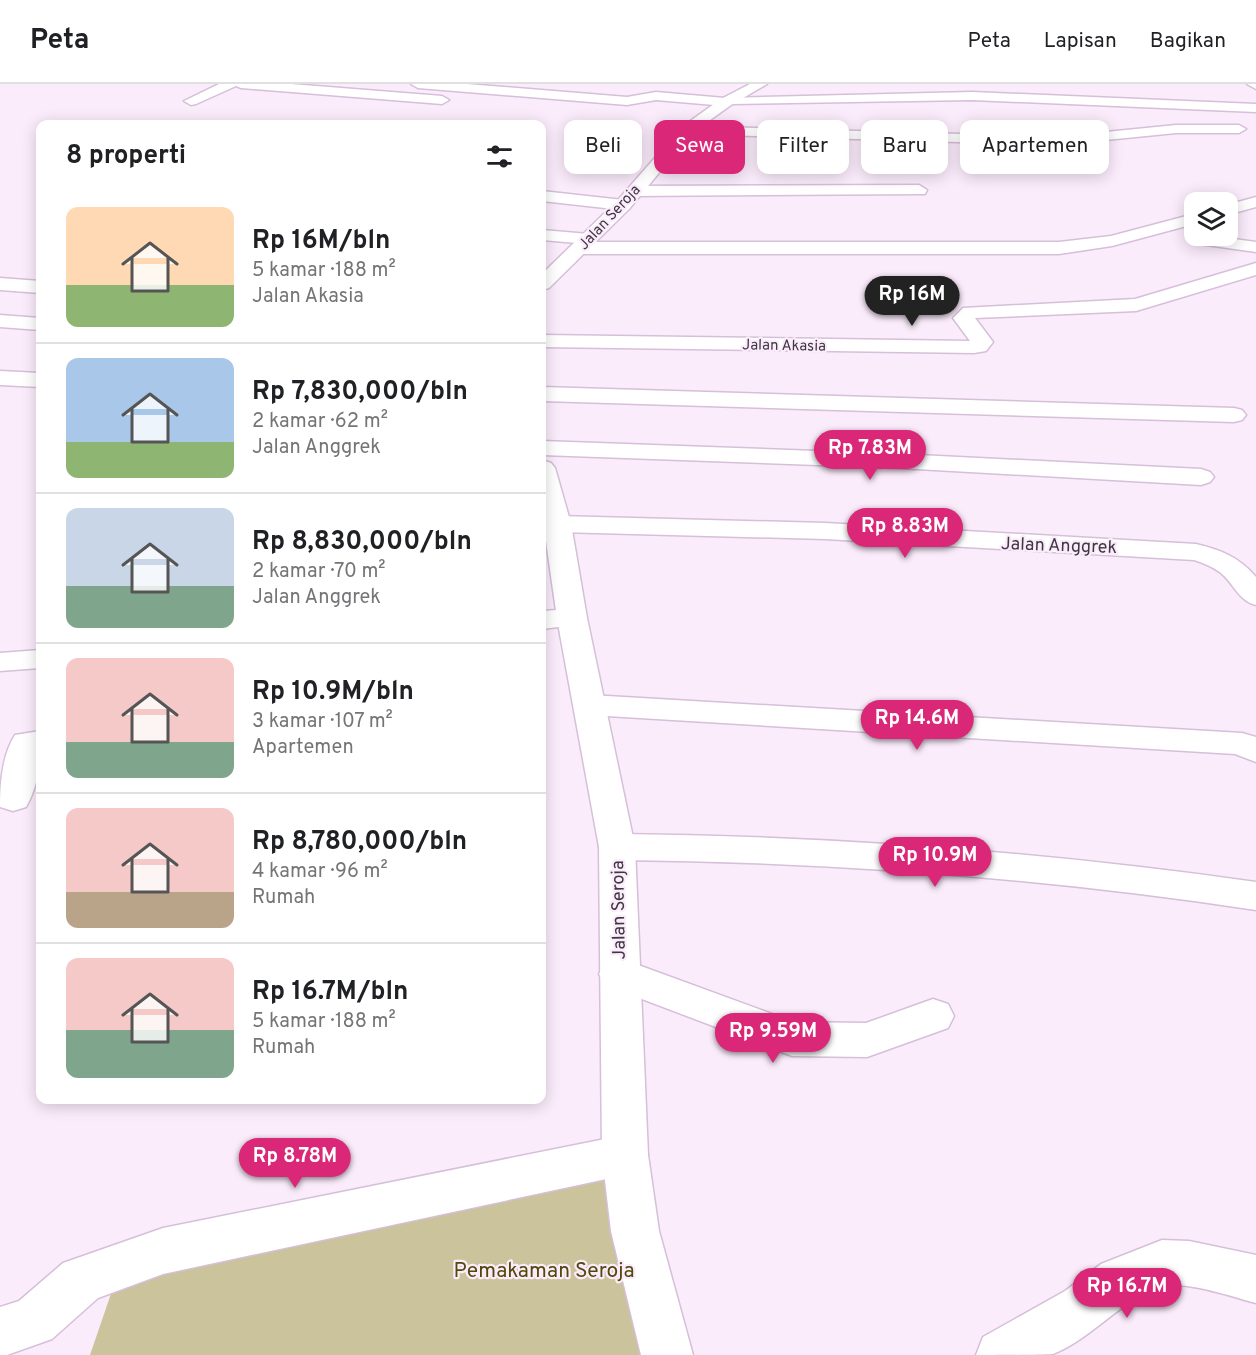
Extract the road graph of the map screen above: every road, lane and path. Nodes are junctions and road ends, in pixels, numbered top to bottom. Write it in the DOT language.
graph roads {
  1 [pos="230,84"];
  2 [pos="241,84"];
  3 [pos="418,84"];
  4 [pos="760,84"];
  5 [pos="476,86"];
  6 [pos="278,87"];
  7 [pos="635,87"];
  8 [pos="330,92"];
  9 [pos="382,96"];
  10 [pos="656,96"];
  11 [pos="433,100"];
  12 [pos="191,101"];
  13 [pos="252,101"];
  14 [pos="728,101"];
  15 [pos="304,105"];
  16 [pos="1256,108"];
  17 [pos="358,109"];
  18 [pos="411,114"];
  19 [pos="701,120"];
  20 [pos="1256,130"];
  21 [pos="745,132"];
  22 [pos="1109,136"];
  23 [pos="960,138"];
  24 [pos="654,167"];
  25 [pos="650,172"];
  26 [pos="654,172"];
  27 [pos="919,190"];
  28 [pos="634,191"];
  29 [pos="546,196"];
  30 [pos="1256,202"];
  31 [pos="623,205"];
  32 [pos="1238,207"];
  33 [pos="1184,222"];
  34 [pos="546,236"];
  35 [pos="585,243"];
  36 [pos="1238,245"];
  37 [pos="1256,247"];
  38 [pos="1256,269"];
  39 [pos="546,276"];
  40 [pos="1232,277"];
  41 [pos="0,284"];
  42 [pos="1256,285"];
  43 [pos="36,287"];
  44 [pos="0,321"];
  45 [pos="36,324"];
  46 [pos="546,341"];
  47 [pos="0,378"];
  48 [pos="36,380"];
  49 [pos="546,394"];
  50 [pos="1234,415"];
  51 [pos="546,448"];
  52 [pos="1201,477"];
  53 [pos="546,482"];
  54 [pos="558,524"];
  55 [pos="1256,596"];
  56 [pos="557,619"];
  57 [pos="36,659"];
  58 [pos="0,662"];
  59 [pos="590,705"];
  60 [pos="36,742"];
  61 [pos="1256,751"];
  62 [pos="13,799"];
  63 [pos="617,847"];
  64 [pos="1256,896"];
  65 [pos="619,974"];
  66 [pos="933,1016"];
  67 [pos="625,1155"];
  68 [pos="1256,1279"];
  69 [pos="0,1332"];
  70 [pos="667,1355"];
  71 [pos="1002,1355"];
  1 -- 12 [label="street"];
  2 -- 6 [label="street"];
  3 -- 5 [label="street"];
  4 -- 14 [label="street, Jalan Seroja"];
  5 -- 10 [label="street"];
  5 -- 11 [label="street"];
  6 -- 8 [label="street"];
  6 -- 13 [label="street"];
  7 -- 10 [label="street"];
  8 -- 9 [label="street"];
  8 -- 15 [label="street"];
  9 -- 11 [label="street"];
  9 -- 17 [label="street"];
  10 -- 14 [label="street"];
  11 -- 18 [label="street"];
  14 -- 16 [label="street"];
  14 -- 19 [label="street, Jalan Seroja"];
  20 -- 22 [label="street"];
  21 -- 23 [label="street"];
  24 -- 25 [label="street, Jalan Seroja"];
  25 -- 26 [label="street"];
  25 -- 28 [label="street, Jalan Seroja"];
  27 -- 28 [label="street"];
  28 -- 31 [label="street, Jalan Seroja"];
  29 -- 31 [label="street"];
  30 -- 32 [label="street"];
  31 -- 35 [label="street, Jalan Seroja"];
  33 -- 35 [label="street"];
  34 -- 35 [label="street"];
  35 -- 39 [label="street, Jalan Seroja"];
  36 -- 37 [label="street"];
  38 -- 40 [label="street, Jalan Akasia"];
  40 -- 42 [label="street"];
  40 -- 46 [label="street, Jalan Akasia"];
  41 -- 43 [label="street"];
  44 -- 45 [label="street"];
  47 -- 48 [label="street"];
  49 -- 50 [label="street"];
  51 -- 52 [label="street"];
  53 -- 54 [label="street, Jalan Seroja"];
  54 -- 55 [label="street, Jalan Anggrek"];
  54 -- 56 [label="street, Jalan Seroja"];
  56 -- 59 [label="street, Jalan Seroja"];
  57 -- 58 [label="street"];
  59 -- 61 [label="street"];
  59 -- 63 [label="street, Jalan Seroja"];
  60 -- 62 [label="street"];
  63 -- 64 [label="street"];
  63 -- 65 [label="street, Jalan Seroja"];
  65 -- 66 [label="street"];
  65 -- 67 [label="street, Jalan Seroja"];
  67 -- 69 [label="street"];
  67 -- 70 [label="street, Jalan Seroja"];
  68 -- 71 [label="street"];
}
